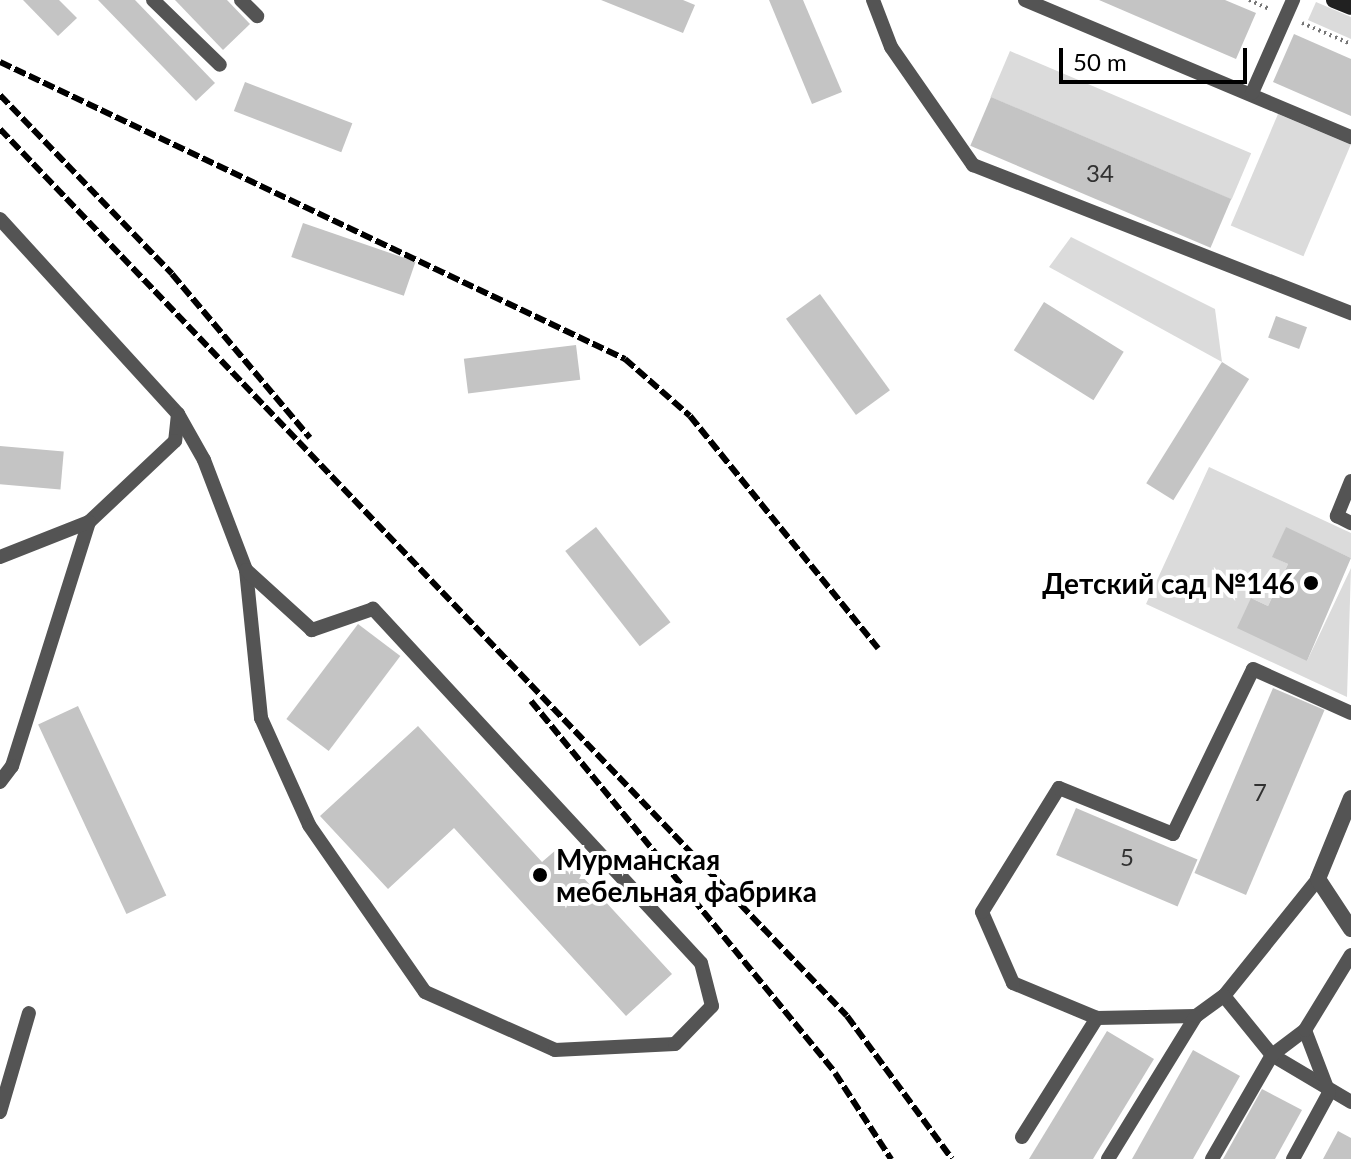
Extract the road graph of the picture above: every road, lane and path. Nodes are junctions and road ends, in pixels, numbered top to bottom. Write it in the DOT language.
graph roads {
  1 [pos="153,0"];
  2 [pos="241,0"];
  3 [pos="873,0"];
  4 [pos="1025,0"];
  5 [pos="1293,0"];
  6 [pos="1334,0"];
  7 [pos="1351,7"];
  8 [pos="257,16"];
  9 [pos="220,65"];
  10 [pos="1252,93"];
  11 [pos="1351,137"];
  12 [pos="0,219"];
  13 [pos="1351,313"];
  14 [pos="178,414"];
  15 [pos="1351,481"];
  16 [pos="89,522"];
  17 [pos="1351,523"];
  18 [pos="0,557"];
  19 [pos="246,570"];
  20 [pos="1351,713"];
  21 [pos="0,782"];
  22 [pos="1351,798"];
  23 [pos="1318,879"];
  24 [pos="1351,929"];
  25 [pos="1351,955"];
  26 [pos="1224,996"];
  27 [pos="29,1013"];
  28 [pos="1196,1016"];
  29 [pos="1097,1018"];
  30 [pos="1305,1030"];
  31 [pos="1272,1055"];
  32 [pos="1329,1093"];
  33 [pos="1351,1102"];
  34 [pos="0,1112"];
  35 [pos="1022,1137"];
  36 [pos="1108,1159"];
  37 [pos="1212,1159"];
  38 [pos="1293,1159"];
  1 -- 9 [label="lane"];
  2 -- 8 [label="lane"];
  3 -- 13 [label="lane"];
  4 -- 10 [label="lane"];
  5 -- 10 [label="lane"];
  6 -- 7 [label="street"];
  10 -- 11 [label="lane"];
  12 -- 14 [label="lane"];
  14 -- 16 [label="lane"];
  14 -- 19 [label="lane"];
  15 -- 17 [label="lane"];
  16 -- 18 [label="lane"];
  16 -- 21 [label="lane"];
  19 -- 19 [label="lane"];
  20 -- 29 [label="lane"];
  22 -- 23 [label="street"];
  23 -- 24 [label="street"];
  23 -- 26 [label="lane"];
  25 -- 30 [label="lane"];
  26 -- 28 [label="lane"];
  26 -- 31 [label="lane"];
  27 -- 34 [label="lane"];
  28 -- 29 [label="lane"];
  28 -- 36 [label="lane"];
  29 -- 35 [label="lane"];
  30 -- 31 [label="lane"];
  30 -- 32 [label="lane"];
  31 -- 32 [label="lane"];
  31 -- 37 [label="lane"];
  32 -- 33 [label="lane"];
  32 -- 38 [label="lane"];
}
